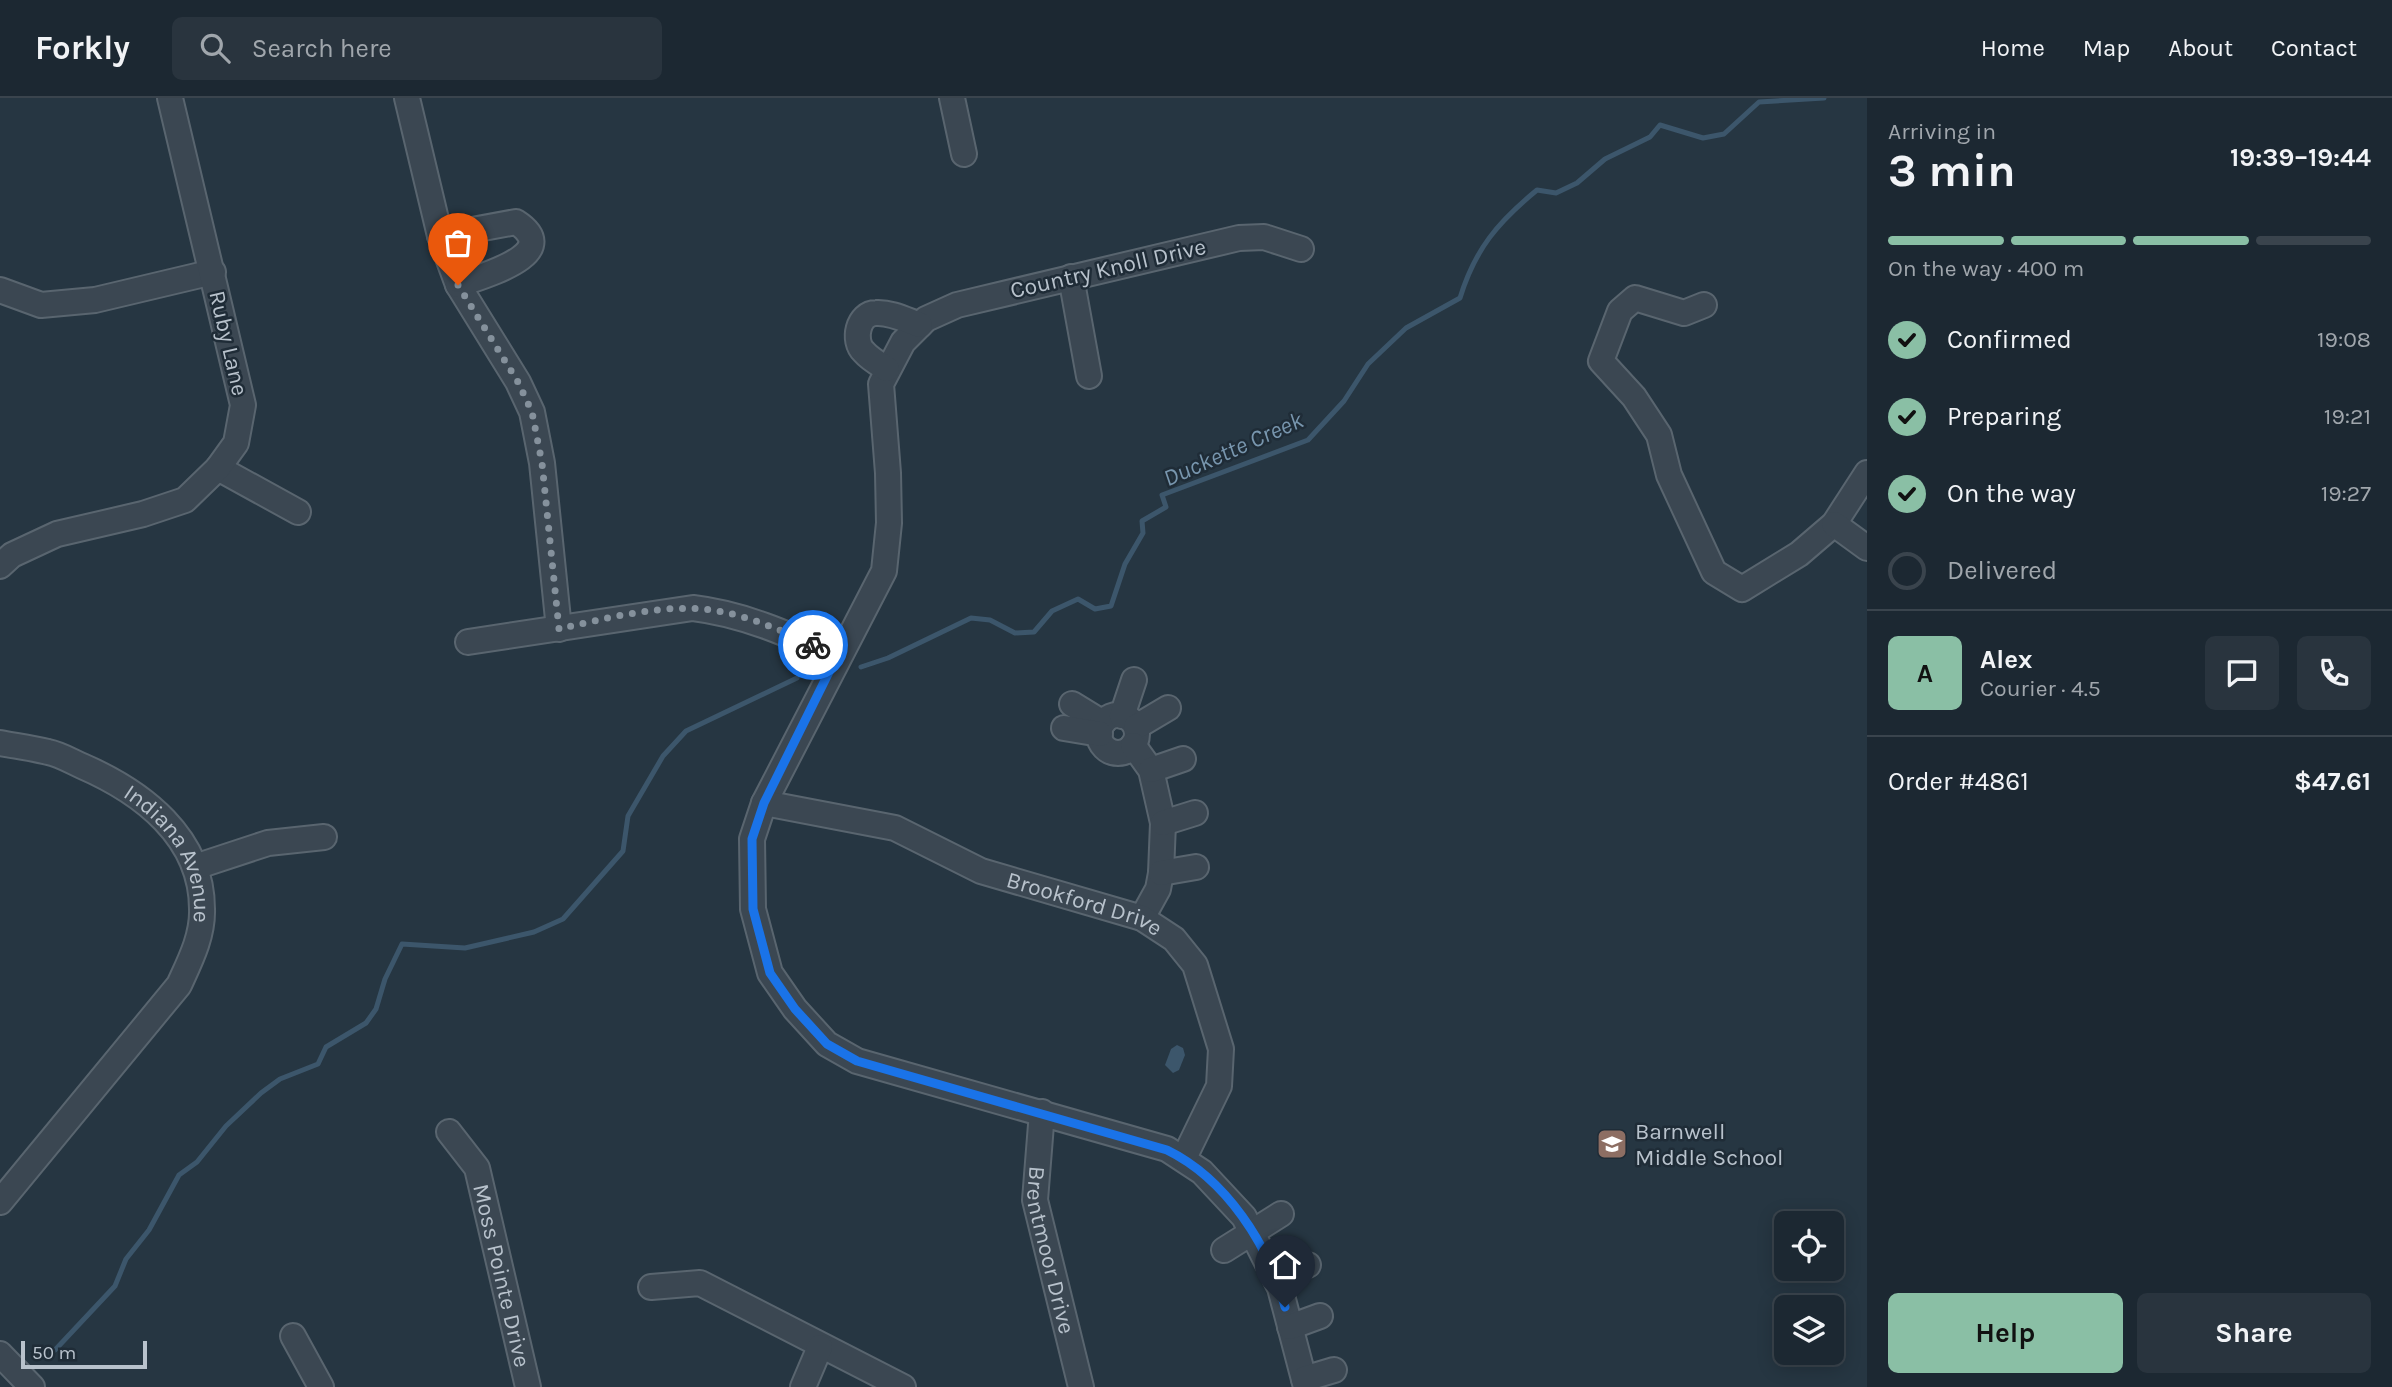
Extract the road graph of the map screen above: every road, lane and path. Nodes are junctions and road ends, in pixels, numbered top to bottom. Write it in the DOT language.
graph roads {
  1 [pos="170,98"];
  2 [pos="407,98"];
  3 [pos="952,98"];
  4 [pos="964,154"];
  5 [pos="440,236"];
  6 [pos="1301,249"];
  7 [pos="213,272"];
  8 [pos="1071,277"];
  9 [pos="458,285"];
  10 [pos="0,290"];
  11 [pos="1704,305"];
  12 [pos="920,325"];
  13 [pos="887,369"];
  14 [pos="1089,376"];
  15 [pos="218,468"];
  16 [pos="1867,473"];
  17 [pos="298,512"];
  18 [pos="1834,524"];
  19 [pos="1867,548"];
  20 [pos="0,566"];
  21 [pos="559,629"];
  22 [pos="468,642"];
  23 [pos="837,656"];
  24 [pos="1134,680"];
  25 [pos="1072,704"];
  26 [pos="1168,708"];
  27 [pos="1065,728"];
  28 [pos="1119,729"];
  29 [pos="0,743"];
  30 [pos="1183,759"];
  31 [pos="1151,770"];
  32 [pos="764,803"];
  33 [pos="1195,813"];
  34 [pos="1163,823"];
  35 [pos="324,837"];
  36 [pos="194,867"];
  37 [pos="1196,867"];
  38 [pos="1161,873"];
  39 [pos="1142,918"];
  40 [pos="1042,1112"];
  41 [pos="449,1132"];
  42 [pos="1184,1158"];
  43 [pos="0,1202"];
  44 [pos="1281,1214"];
  45 [pos="1253,1234"];
  46 [pos="1224,1250"];
  47 [pos="1308,1265"];
  48 [pos="1274,1276"];
  49 [pos="651,1287"];
  50 [pos="1320,1316"];
  51 [pos="1290,1327"];
  52 [pos="293,1336"];
  53 [pos="820,1347"];
  54 [pos="0,1354"];
  55 [pos="1334,1370"];
  56 [pos="1305,1383"];
  57 [pos="32,1387"];
  58 [pos="321,1387"];
  59 [pos="528,1387"];
  60 [pos="803,1387"];
  61 [pos="903,1387"];
  62 [pos="1081,1387"];
  1 -- 7 [label="street, Ruby Lane"];
  2 -- 5 [label="street"];
  3 -- 4 [label="street"];
  5 -- 9 [label="street"];
  5 -- 9 [label="street"];
  6 -- 8 [label="street, Country Knoll Drive"];
  7 -- 10 [label="street"];
  7 -- 15 [label="street, Ruby Lane"];
  8 -- 12 [label="street, Country Knoll Drive"];
  8 -- 14 [label="street"];
  9 -- 21 [label="street"];
  11 -- 18 [label="street"];
  12 -- 13 [label="street, Country Knoll Drive"];
  12 -- 13 [label="street"];
  13 -- 23 [label="street, Country Knoll Drive"];
  15 -- 17 [label="street"];
  15 -- 20 [label="street, Ruby Lane"];
  16 -- 18 [label="street"];
  18 -- 19 [label="street"];
  21 -- 22 [label="street"];
  21 -- 23 [label="street"];
  23 -- 32 [label="street, Country Knoll Drive"];
  24 -- 28 [label="street"];
  25 -- 28 [label="street"];
  26 -- 28 [label="street"];
  27 -- 28 [label="street"];
  28 -- 31 [label="street"];
  29 -- 36 [label="street, Indiana Avenue"];
  30 -- 31 [label="street"];
  31 -- 34 [label="street"];
  32 -- 39 [label="street, Brookford Drive"];
  32 -- 40 [label="street, Country Knoll Drive"];
  33 -- 34 [label="street"];
  34 -- 38 [label="street"];
  35 -- 36 [label="street"];
  36 -- 43 [label="street, Indiana Avenue"];
  37 -- 38 [label="street"];
  38 -- 39 [label="street"];
  39 -- 42 [label="street, Brookford Drive"];
  40 -- 42 [label="street, Country Knoll Drive"];
  40 -- 62 [label="street, Brentmoor Drive"];
  41 -- 59 [label="street, Moss Pointe Drive"];
  42 -- 45 [label="street, Country Knoll Drive"];
  44 -- 45 [label="street"];
  45 -- 46 [label="street"];
  45 -- 48 [label="street, Country Knoll Drive"];
  47 -- 48 [label="street"];
  48 -- 51 [label="street, Country Knoll Drive"];
  49 -- 53 [label="street"];
  50 -- 51 [label="street"];
  51 -- 56 [label="street, Country Knoll Drive"];
  52 -- 58 [label="street"];
  53 -- 60 [label="street"];
  53 -- 61 [label="street"];
  54 -- 57 [label="street"];
  55 -- 56 [label="street"];
}
